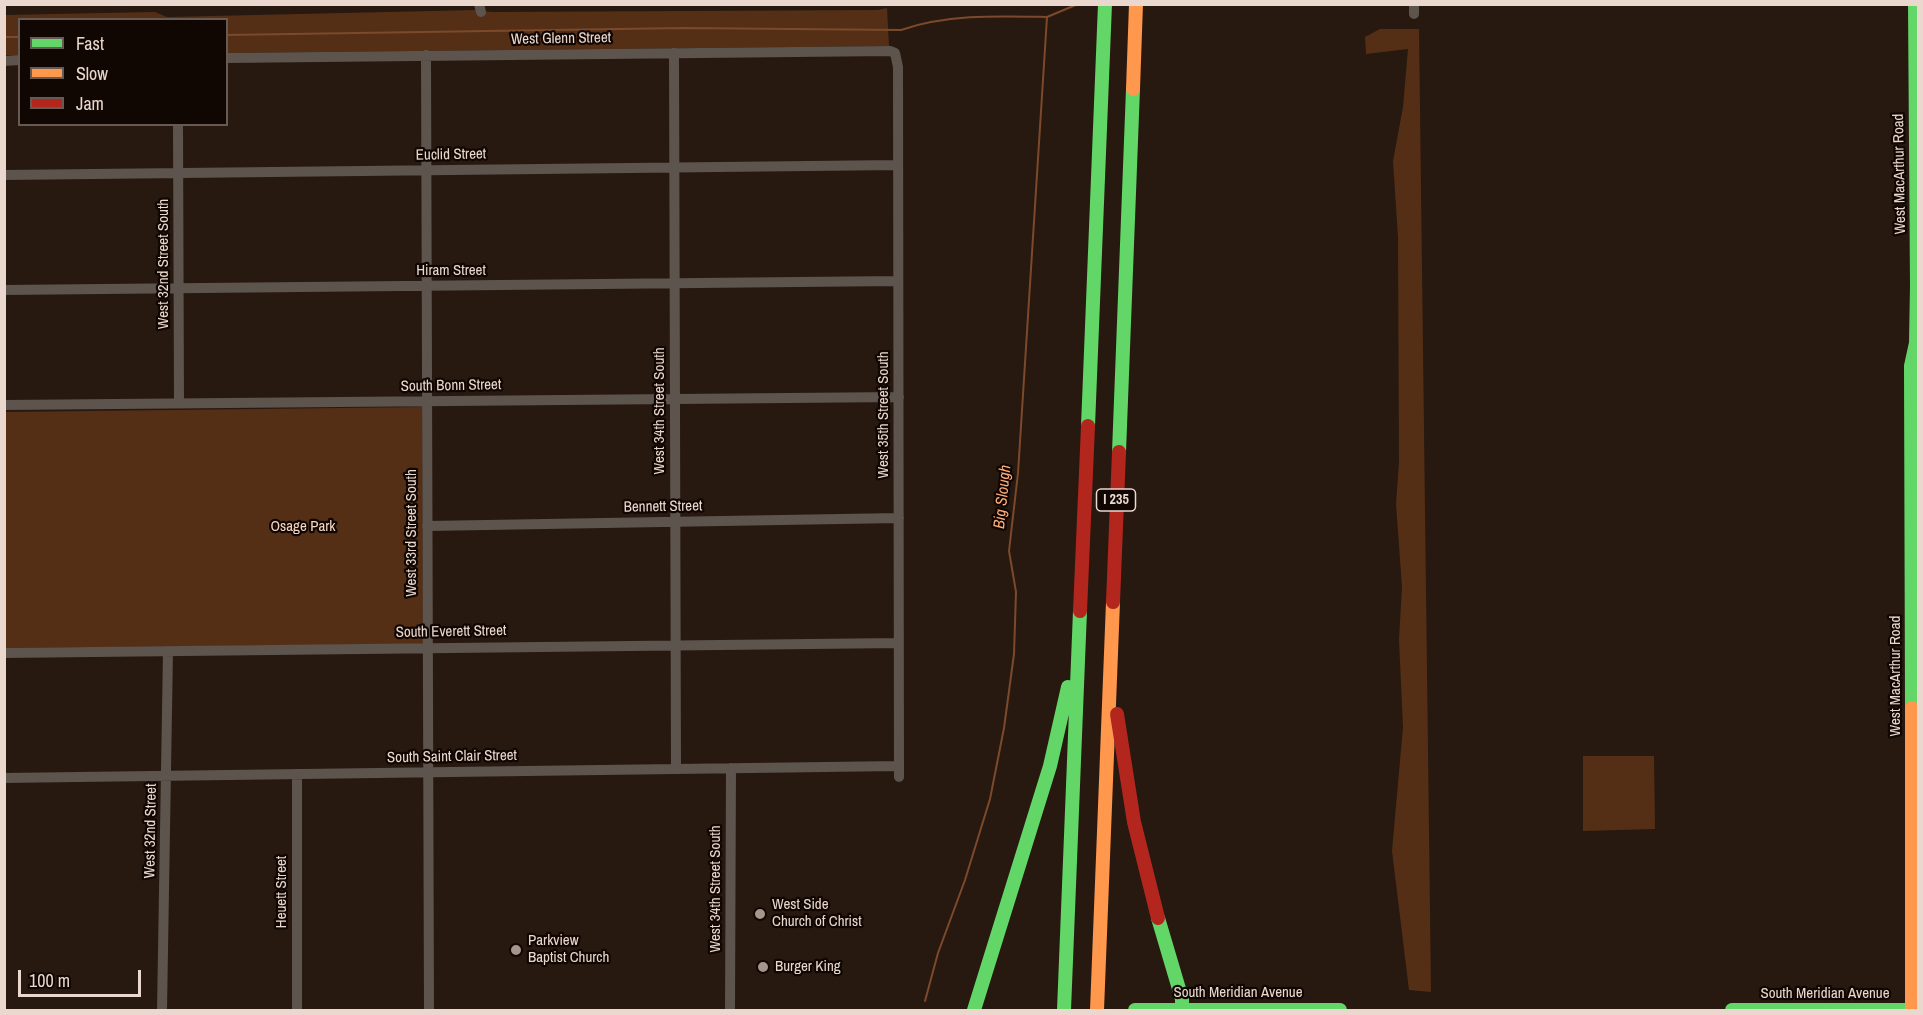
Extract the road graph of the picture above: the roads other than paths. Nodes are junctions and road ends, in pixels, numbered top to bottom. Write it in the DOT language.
graph roads {
  1 [pos="1105,4"];
  2 [pos="1136,4"];
  3 [pos="1915,4"];
  4 [pos="674,53"];
  5 [pos="895,54"];
  6 [pos="426,55"];
  7 [pos="228,58"];
  8 [pos="178,126"];
  9 [pos="898,165"];
  10 [pos="675,168"];
  11 [pos="426,170"];
  12 [pos="178,174"];
  13 [pos="4,176"];
  14 [pos="898,281"];
  15 [pos="675,283"];
  16 [pos="426,286"];
  17 [pos="179,289"];
  18 [pos="4,290"];
  19 [pos="1917,346"];
  20 [pos="899,397"];
  21 [pos="675,398"];
  22 [pos="427,401"];
  23 [pos="179,403"];
  24 [pos="4,405"];
  25 [pos="899,518"];
  26 [pos="675,522"];
  27 [pos="427,526"];
  28 [pos="1081,605"];
  29 [pos="1110,637"];
  30 [pos="899,644"];
  31 [pos="676,645"];
  32 [pos="427,647"];
  33 [pos="168,651"];
  34 [pos="4,653"];
  35 [pos="731,768"];
  36 [pos="676,769"];
  37 [pos="427,772"];
  38 [pos="899,772"];
  39 [pos="297,774"];
  40 [pos="167,775"];
  41 [pos="4,778"];
  42 [pos="1916,826"];
  43 [pos="1182,1010"];
  44 [pos="1914,1010"];
  45 [pos="162,1011"];
  46 [pos="297,1011"];
  47 [pos="429,1011"];
  48 [pos="730,1011"];
  49 [pos="974,1011"];
  50 [pos="1064,1011"];
  51 [pos="1097,1011"];
  52 [pos="1135,1011"];
  53 [pos="1340,1011"];
  54 [pos="1732,1011"];
  1 -- 28 [label="main road, I 235"];
  2 -- 29 [label="main road, I 235"];
  3 -- 19 [label="main road, West MacArthur Road"];
  4 -- 5 [label="street, West Glenn Street"];
  4 -- 6 [label="street, West Glenn Street"];
  4 -- 10 [label="street, West 34th Street South"];
  5 -- 9 [label="street, West 35th Street South"];
  6 -- 7 [label="street, West Glenn Street"];
  6 -- 11 [label="street, West 33rd Street South"];
  8 -- 12 [label="street, West 32nd Street South"];
  9 -- 10 [label="street, Euclid Street"];
  9 -- 14 [label="street, West 35th Street South"];
  10 -- 11 [label="street, Euclid Street"];
  10 -- 15 [label="street, West 34th Street South"];
  11 -- 12 [label="street, Euclid Street"];
  11 -- 16 [label="street, West 33rd Street South"];
  12 -- 13 [label="street, Euclid Street"];
  12 -- 17 [label="street, West 32nd Street South"];
  14 -- 15 [label="street, Hiram Street"];
  14 -- 20 [label="street, West 35th Street South"];
  15 -- 16 [label="street, Hiram Street"];
  15 -- 21 [label="street, West 34th Street South"];
  16 -- 17 [label="street, Hiram Street"];
  16 -- 22 [label="street, West 33rd Street South"];
  17 -- 18 [label="street, Hiram Street"];
  17 -- 23 [label="street, West 32nd Street South"];
  19 -- 42 [label="main road, West MacArthur Road"];
  20 -- 21 [label="street, South Bonn Street"];
  20 -- 25 [label="street, West 35th Street South"];
  21 -- 22 [label="street, South Bonn Street"];
  21 -- 26 [label="street, West 34th Street South"];
  22 -- 23 [label="street, South Bonn Street"];
  22 -- 27 [label="street, West 33rd Street South"];
  23 -- 24 [label="street, South Bonn Street"];
  25 -- 26 [label="street, Bennett Street"];
  25 -- 30 [label="street, West 35th Street South"];
  26 -- 27 [label="street, Bennett Street"];
  26 -- 31 [label="street, West 34th Street South"];
  27 -- 32 [label="street, West 33rd Street South"];
  28 -- 49 [label="main road"];
  28 -- 50 [label="main road, I 235"];
  29 -- 43 [label="main road"];
  29 -- 51 [label="main road, I 235"];
  30 -- 31 [label="street, South Everett Street"];
  30 -- 38 [label="street, West 35th Street South"];
  31 -- 32 [label="street, South Everett Street"];
  31 -- 36 [label="street, West 34th Street South"];
  32 -- 33 [label="street, South Everett Street"];
  32 -- 37 [label="street, West 33rd Street South"];
  33 -- 34 [label="street, South Everett Street"];
  33 -- 40 [label="street, West 32nd Street"];
  35 -- 36 [label="street, South Saint Clair Street"];
  35 -- 38 [label="street, South Saint Clair Street"];
  35 -- 48 [label="street, West 34th Street South"];
  36 -- 37 [label="street, South Saint Clair Street"];
  37 -- 39 [label="street, South Saint Clair Street"];
  37 -- 47 [label="street, West 33rd Street South"];
  39 -- 40 [label="street, South Saint Clair Street"];
  39 -- 46 [label="street, Heuett Street"];
  40 -- 41 [label="street, South Saint Clair Street"];
  40 -- 45 [label="street, West 32nd Street"];
  42 -- 44 [label="main road, West MacArthur Road"];
  43 -- 52 [label="main road, South Meridian Avenue"];
  43 -- 53 [label="main road, South Meridian Avenue"];
  44 -- 54 [label="main road, South Meridian Avenue"];
}
